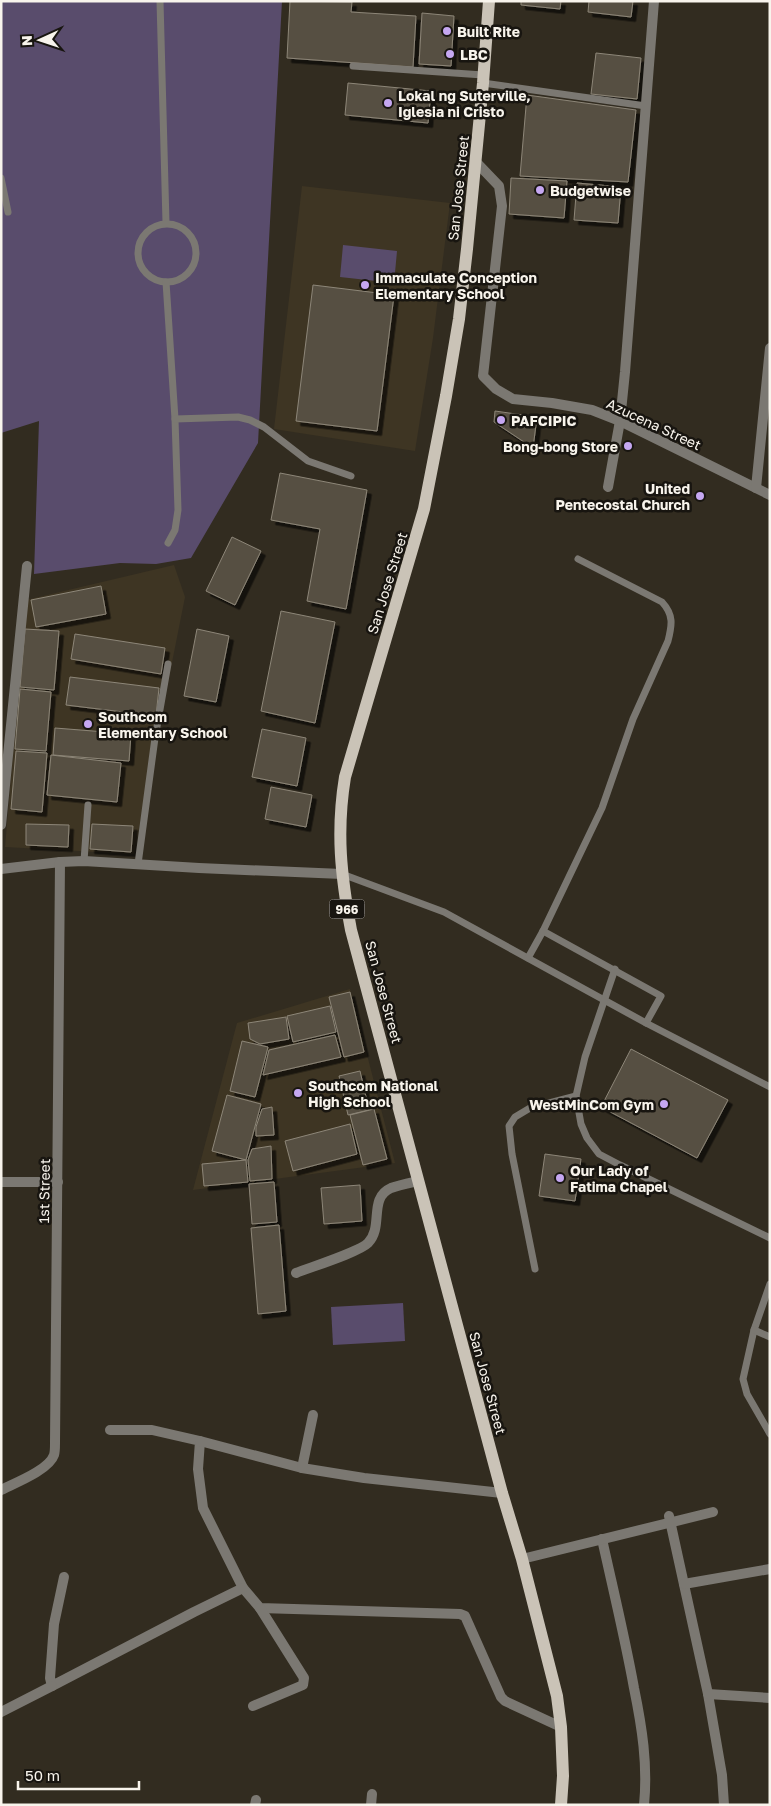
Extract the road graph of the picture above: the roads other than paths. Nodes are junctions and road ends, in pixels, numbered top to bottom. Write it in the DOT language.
graph roads {
  1 [pos="160,1"];
  2 [pos="489,1"];
  3 [pos="654,1"];
  4 [pos="353,66"];
  5 [pos="483,79"];
  6 [pos="646,106"];
  7 [pos="476,162"];
  8 [pos="1,178"];
  9 [pos="8,212"];
  10 [pos="166,223"];
  11 [pos="166,282"];
  12 [pos="770,348"];
  13 [pos="175,420"];
  14 [pos="620,421"];
  15 [pos="352,476"];
  16 [pos="608,488"];
  17 [pos="756,488"];
  18 [pos="770,495"];
  19 [pos="168,543"];
  20 [pos="578,559"];
  21 [pos="27,566"];
  22 [pos="168,664"];
  23 [pos="88,805"];
  24 [pos="1,825"];
  25 [pos="84,861"];
  26 [pos="60,862"];
  27 [pos="138,864"];
  28 [pos="1,869"];
  29 [pos="342,874"];
  30 [pos="543,931"];
  31 [pos="528,958"];
  32 [pos="615,969"];
  33 [pos="603,1000"];
  34 [pos="646,1023"];
  35 [pos="770,1087"];
  36 [pos="576,1096"];
  37 [pos="418,1181"];
  38 [pos="1,1182"];
  39 [pos="58,1182"];
  40 [pos="770,1238"];
  41 [pos="535,1269"];
  42 [pos="296,1272"];
  43 [pos="770,1284"];
  44 [pos="754,1330"];
  45 [pos="770,1337"];
  46 [pos="313,1415"];
  47 [pos="110,1430"];
  48 [pos="770,1434"];
  49 [pos="200,1441"];
  50 [pos="302,1468"];
  51 [pos="1,1490"];
  52 [pos="502,1493"];
  53 [pos="713,1512"];
  54 [pos="669,1519"];
  55 [pos="602,1539"];
  56 [pos="522,1559"];
  57 [pos="770,1569"];
  58 [pos="64,1577"];
  59 [pos="684,1584"];
  60 [pos="243,1588"];
  61 [pos="260,1608"];
  62 [pos="52,1686"];
  63 [pos="708,1694"];
  64 [pos="770,1698"];
  65 [pos="253,1706"];
  66 [pos="1,1712"];
  67 [pos="561,1727"];
  68 [pos="561,1805"];
  69 [pos="644,1805"];
  70 [pos="724,1805"];
  1 -- 10 [label="lane"];
  2 -- 5 [label="main road, San Jose Street / 966"];
  3 -- 6 [label="street"];
  4 -- 5 [label="lane"];
  5 -- 6 [label="lane"];
  5 -- 7 [label="main road, San Jose Street / 966"];
  6 -- 14 [label="street"];
  7 -- 14 [label="street, Azucena Street"];
  7 -- 29 [label="main road, San Jose Street / 966"];
  8 -- 9 [label="lane"];
  10 -- 11 [label="lane"];
  10 -- 11 [label="lane"];
  11 -- 13 [label="lane"];
  12 -- 17 [label="street"];
  13 -- 15 [label="lane"];
  13 -- 19 [label="lane"];
  14 -- 16 [label="street"];
  14 -- 17 [label="street, Azucena Street"];
  17 -- 18 [label="street, Azucena Street"];
  20 -- 30 [label="lane"];
  21 -- 24 [label="street"];
  22 -- 27 [label="lane"];
  23 -- 25 [label="lane"];
  25 -- 26 [label="street"];
  25 -- 27 [label="street"];
  26 -- 28 [label="street"];
  26 -- 39 [label="street, 1st Street"];
  27 -- 29 [label="street"];
  29 -- 31 [label="lane"];
  29 -- 37 [label="main road, San Jose Street / 966"];
  30 -- 31 [label="lane"];
  30 -- 32 [label="lane"];
  31 -- 33 [label="lane"];
  32 -- 33 [label="lane"];
  32 -- 34 [label="lane"];
  33 -- 34 [label="lane"];
  33 -- 36 [label="lane"];
  34 -- 35 [label="lane"];
  36 -- 40 [label="lane"];
  36 -- 41 [label="lane"];
  37 -- 42 [label="street"];
  37 -- 52 [label="main road, San Jose Street / 966"];
  38 -- 39 [label="street"];
  39 -- 51 [label="street, 1st Street"];
  43 -- 44 [label="lane"];
  44 -- 45 [label="lane"];
  44 -- 48 [label="lane"];
  46 -- 50 [label="street"];
  47 -- 49 [label="street"];
  49 -- 50 [label="street"];
  49 -- 60 [label="street"];
  50 -- 52 [label="street"];
  52 -- 56 [label="main road, San Jose Street / 966"];
  53 -- 54 [label="street"];
  54 -- 55 [label="street"];
  54 -- 59 [label="street"];
  55 -- 56 [label="street"];
  55 -- 69 [label="street"];
  56 -- 67 [label="main road, San Jose Street / 966"];
  57 -- 59 [label="street"];
  58 -- 62 [label="street"];
  59 -- 63 [label="street"];
  60 -- 61 [label="street"];
  60 -- 62 [label="street"];
  61 -- 65 [label="street"];
  61 -- 67 [label="street"];
  62 -- 66 [label="street"];
  63 -- 64 [label="street"];
  63 -- 70 [label="street"];
  67 -- 68 [label="main road, San Jose Street / 966"];
}
